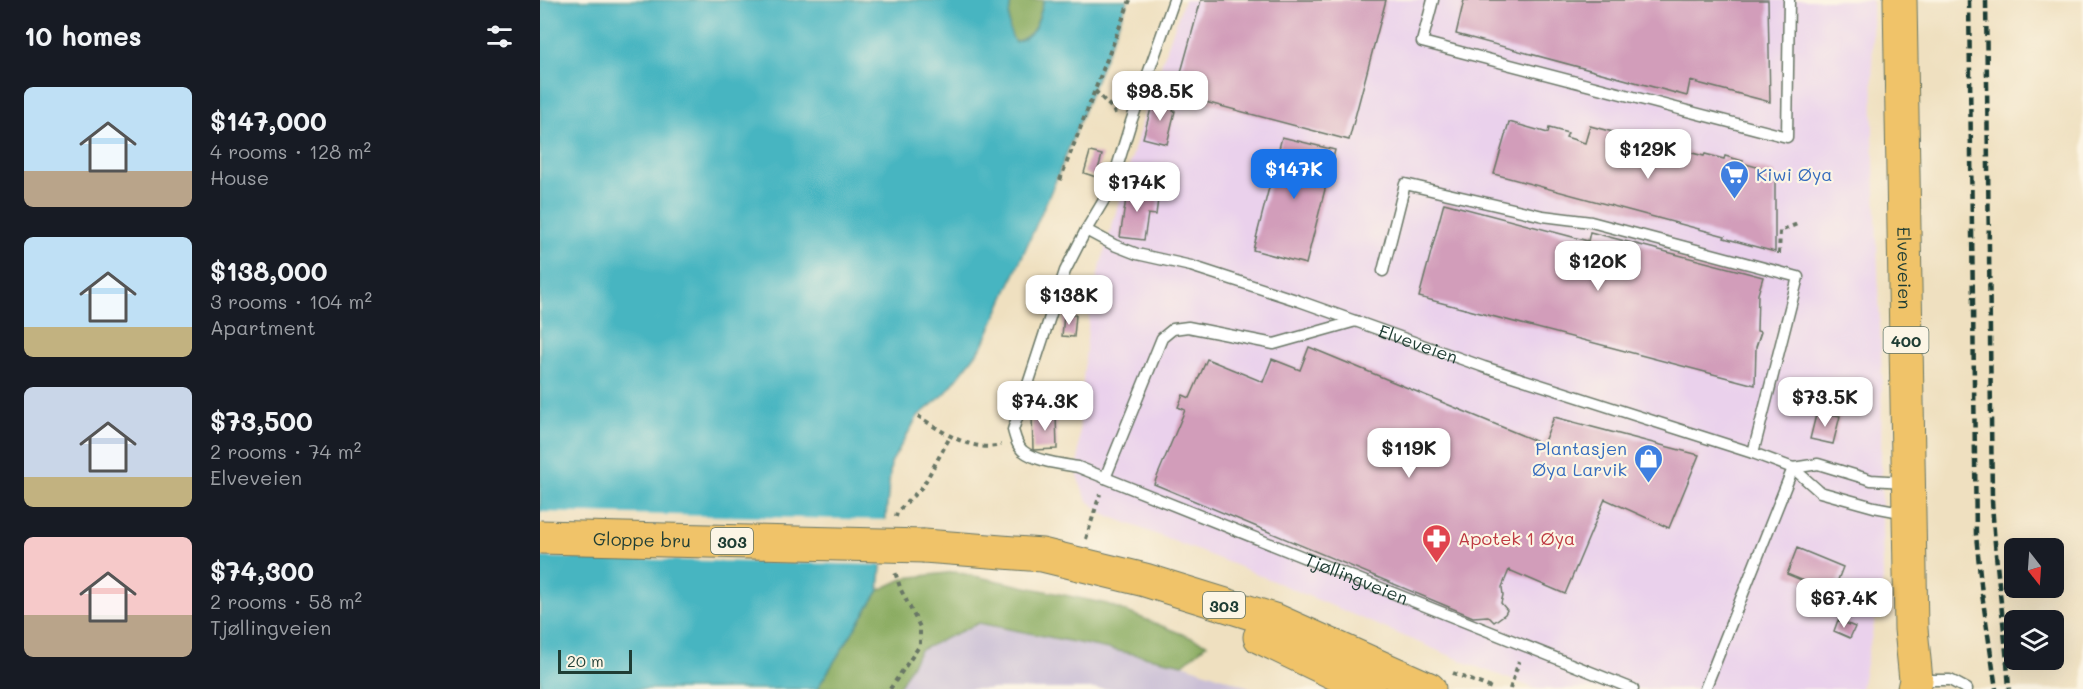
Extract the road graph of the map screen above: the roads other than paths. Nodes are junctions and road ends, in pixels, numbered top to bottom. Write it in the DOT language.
graph roads {
  1 [pos="1174,0"];
  2 [pos="1433,0"];
  3 [pos="1789,0"];
  4 [pos="1900,0"];
  5 [pos="1086,230"];
  6 [pos="1383,271"];
  7 [pos="1356,321"];
  8 [pos="1753,453"];
  9 [pos="1793,468"];
  10 [pos="1106,478"];
  11 [pos="1909,498"];
  12 [pos="540,537"];
  13 [pos="1145,580"];
  14 [pos="1916,686"];
  15 [pos="1368,689"];
  16 [pos="1429,689"];
  17 [pos="1633,689"];
  18 [pos="1705,689"];
  19 [pos="1967,689"];
  1 -- 5 [label="lane"];
  2 -- 3 [label="lane"];
  4 -- 11 [label="main road, Elveveien / 400"];
  5 -- 7 [label="lane, Elveveien"];
  5 -- 10 [label="lane, Tjøllingveien"];
  6 -- 8 [label="lane"];
  7 -- 8 [label="lane, Elveveien"];
  7 -- 10 [label="lane"];
  8 -- 9 [label="lane, Elveveien"];
  9 -- 11 [label="lane"];
  9 -- 11 [label="lane"];
  9 -- 18 [label="lane"];
  10 -- 17 [label="lane, Tjøllingveien"];
  11 -- 14 [label="main road, Elveveien / 400"];
  12 -- 13 [label="main road, Gloppe bru / 303, bridge"];
  13 -- 15 [label="main road, 303"];
  13 -- 16 [label="main road, 303"];
  14 -- 19 [label="lane"];
}
